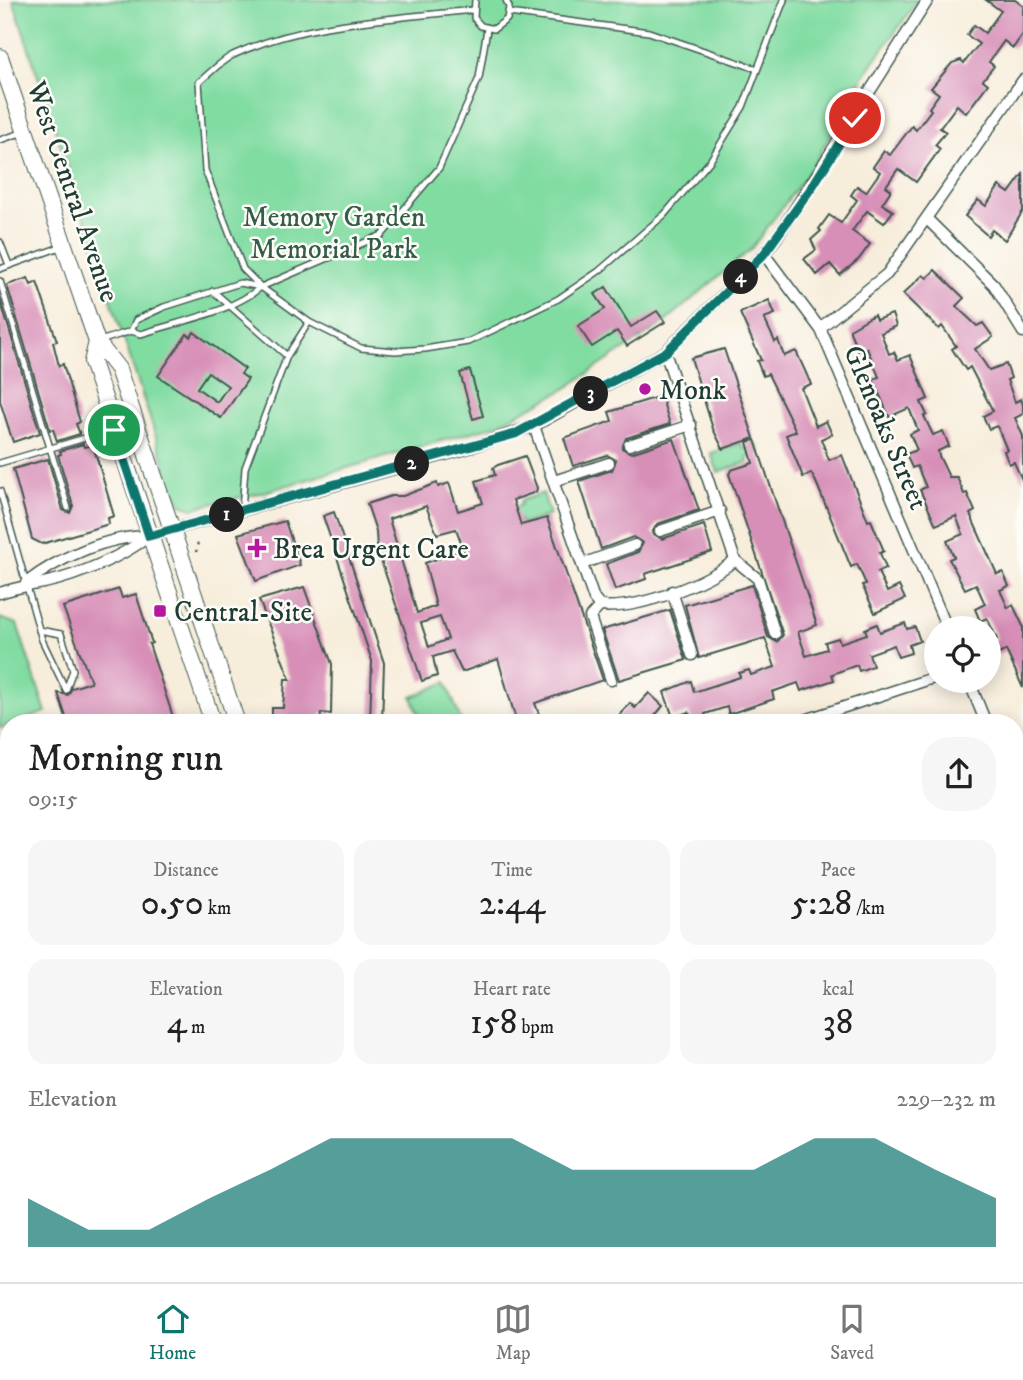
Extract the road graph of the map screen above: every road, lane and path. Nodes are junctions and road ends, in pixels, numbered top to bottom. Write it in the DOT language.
graph roads {
  1 [pos="475,0"];
  2 [pos="506,0"];
  3 [pos="784,0"];
  4 [pos="928,0"];
  5 [pos="472,10"];
  6 [pos="509,13"];
  7 [pos="487,29"];
  8 [pos="0,57"];
  9 [pos="757,69"];
  10 [pos="1023,80"];
  11 [pos="25,131"];
  12 [pos="0,140"];
  13 [pos="927,219"];
  14 [pos="0,242"];
  15 [pos="65,246"];
  16 [pos="764,254"];
  17 [pos="9,265"];
  18 [pos="0,269"];
  19 [pos="0,281"];
  20 [pos="261,287"];
  21 [pos="213,291"];
  22 [pos="229,305"];
  23 [pos="158,310"];
  24 [pos="150,313"];
  25 [pos="309,322"];
  26 [pos="163,326"];
  27 [pos="820,328"];
  28 [pos="156,329"];
  29 [pos="131,331"];
  30 [pos="1023,332"];
  31 [pos="97,342"];
  32 [pos="666,352"];
  33 [pos="287,356"];
  34 [pos="691,425"];
  35 [pos="534,426"];
  36 [pos="85,438"];
  37 [pos="629,445"];
  38 [pos="50,448"];
  39 [pos="0,463"];
  40 [pos="609,463"];
  41 [pos="554,481"];
  42 [pos="0,491"];
  43 [pos="68,508"];
  44 [pos="720,510"];
  45 [pos="242,511"];
  46 [pos="8,521"];
  47 [pos="0,523"];
  48 [pos="174,528"];
  49 [pos="660,531"];
  50 [pos="149,536"];
  51 [pos="635,545"];
  52 [pos="735,560"];
  53 [pos="582,564"];
  54 [pos="26,583"];
  55 [pos="671,591"];
  56 [pos="0,593"];
  57 [pos="600,606"];
  58 [pos="942,616"];
  59 [pos="39,630"];
  60 [pos="775,634"];
  61 [pos="692,654"];
  62 [pos="611,680"];
  63 [pos="924,681"];
  64 [pos="974,693"];
  65 [pos="210,714"];
  66 [pos="234,714"];
  67 [pos="823,714"];
  68 [pos="982,714"];
  1 -- 5 [label="lane"];
  2 -- 6 [label="lane"];
  3 -- 9 [label="lane"];
  4 -- 16 [label="street"];
  5 -- 7 [label="lane"];
  5 -- 20 [label="lane"];
  6 -- 7 [label="lane"];
  6 -- 9 [label="lane"];
  7 -- 20 [label="lane"];
  8 -- 11 [label="main road, West Central Avenue"];
  9 -- 25 [label="lane"];
  10 -- 13 [label="street"];
  11 -- 12 [label="lane"];
  11 -- 15 [label="main road, West Central Avenue"];
  13 -- 27 [label="street"];
  13 -- 30 [label="street"];
  14 -- 17 [label="lane"];
  15 -- 17 [label="lane"];
  15 -- 31 [label="main road, West Central Avenue"];
  16 -- 27 [label="street, Glenoaks Street"];
  16 -- 32 [label="street"];
  17 -- 18 [label="lane"];
  19 -- 38 [label="lane"];
  20 -- 21 [label="lane"];
  20 -- 22 [label="lane"];
  20 -- 25 [label="lane"];
  21 -- 22 [label="lane"];
  21 -- 23 [label="lane"];
  22 -- 26 [label="lane"];
  22 -- 33 [label="lane"];
  23 -- 24 [label="lane"];
  23 -- 26 [label="lane"];
  24 -- 28 [label="lane"];
  24 -- 29 [label="lane"];
  25 -- 33 [label="lane"];
  26 -- 28 [label="lane"];
  27 -- 58 [label="street, Glenoaks Street"];
  28 -- 29 [label="lane"];
  29 -- 31 [label="lane"];
  31 -- 48 [label="main road, West Central Avenue"];
  31 -- 50 [label="main road, West Central Avenue"];
  32 -- 34 [label="street"];
  32 -- 35 [label="street"];
  33 -- 45 [label="lane"];
  34 -- 37 [label="street"];
  34 -- 44 [label="street"];
  35 -- 41 [label="street"];
  35 -- 45 [label="street"];
  36 -- 38 [label="lane"];
  38 -- 39 [label="lane"];
  38 -- 43 [label="lane"];
  40 -- 41 [label="street"];
  41 -- 53 [label="street"];
  42 -- 46 [label="lane"];
  44 -- 49 [label="street"];
  44 -- 52 [label="street"];
  45 -- 48 [label="street"];
  46 -- 47 [label="lane"];
  46 -- 54 [label="lane"];
  48 -- 50 [label="street"];
  48 -- 66 [label="main road, West Central Avenue"];
  50 -- 54 [label="street"];
  50 -- 65 [label="main road, West Central Avenue"];
  51 -- 53 [label="street"];
  52 -- 55 [label="street"];
  52 -- 60 [label="street"];
  53 -- 57 [label="street"];
  54 -- 56 [label="street"];
  54 -- 59 [label="lane"];
  55 -- 57 [label="street"];
  55 -- 61 [label="street"];
  57 -- 62 [label="street"];
  59 -- 59 [label="lane"];
  63 -- 67 [label="street"];
  64 -- 68 [label="street"];
}
